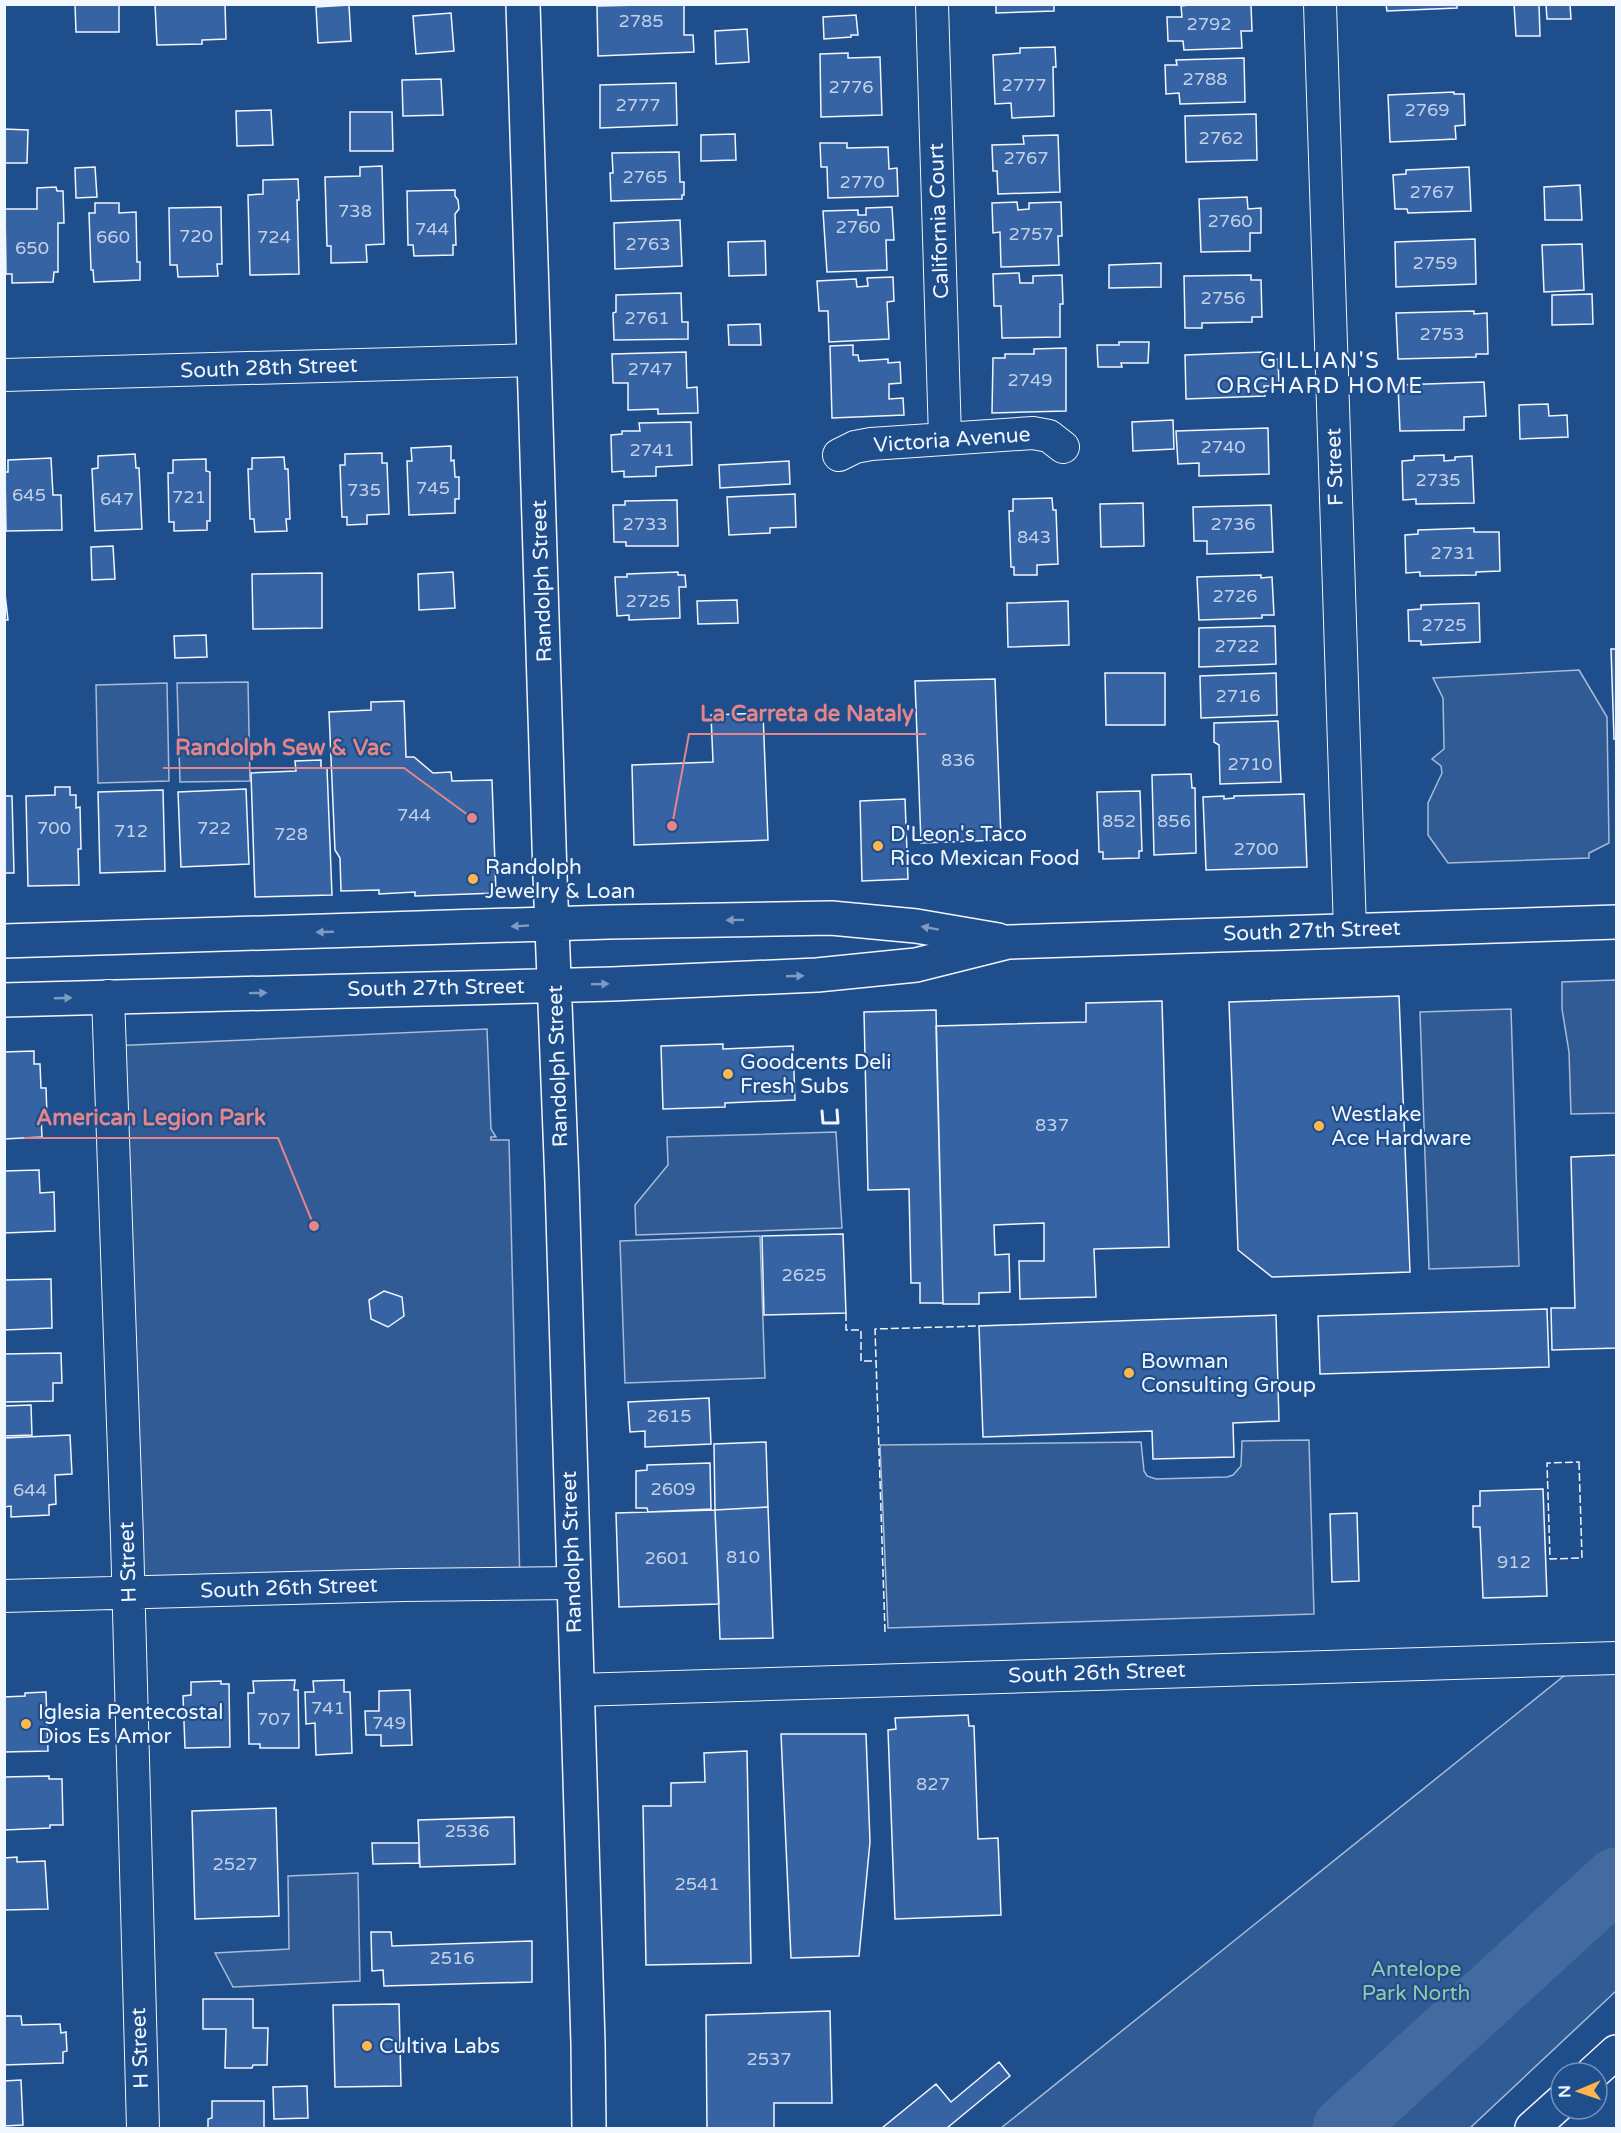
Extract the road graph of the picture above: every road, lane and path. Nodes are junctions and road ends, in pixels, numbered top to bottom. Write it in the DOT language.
graph roads {
  1 [pos="523,4"];
  2 [pos="932,4"];
  3 [pos="1320,4"];
  4 [pos="534,360"];
  5 [pos="4,375"];
  6 [pos="945,438"];
  7 [pos="1063,447"];
  8 [pos="839,455"];
  9 [pos="1617,922"];
  10 [pos="552,924"];
  11 [pos="1350,930"];
  12 [pos="4,941"];
  13 [pos="1008,942"];
  14 [pos="554,985"];
  15 [pos="108,996"];
  16 [pos="4,1000"];
  17 [pos="573,1583"];
  18 [pos="128,1592"];
  19 [pos="4,1596"];
  20 [pos="1617,1658"];
  21 [pos="577,1690"];
  22 [pos="1549,2113"];
  23 [pos="143,2128"];
  24 [pos="589,2128"];
  25 [pos="1532,2128"];
  1 -- 4 [label="main road, Randolph Street"];
  2 -- 6 [label="street, California Court"];
  3 -- 11 [label="street, F Street"];
  4 -- 5 [label="street, South 28th Street"];
  4 -- 10 [label="main road, Randolph Street"];
  6 -- 7 [label="street, Victoria Avenue"];
  6 -- 8 [label="street, Victoria Avenue"];
  9 -- 11 [label="main road, South 27th Street"];
  10 -- 12 [label="main road, South 27th Street, one-way"];
  13 -- 10 [label="main road, South 27th Street, one-way"];
  10 -- 14 [label="main road, Randolph Street"];
  11 -- 13 [label="main road, South 27th Street"];
  14 -- 13 [label="main road, South 27th Street, one-way"];
  15 -- 14 [label="main road, South 27th Street, one-way"];
  14 -- 17 [label="main road, Randolph Street"];
  16 -- 15 [label="main road, South 27th Street, one-way"];
  15 -- 18 [label="street, H Street"];
  17 -- 18 [label="street, South 26th Street"];
  17 -- 21 [label="main road, Randolph Street"];
  18 -- 19 [label="street, South 26th Street"];
  18 -- 23 [label="street, H Street"];
  20 -- 21 [label="street, South 26th Street"];
  21 -- 24 [label="main road, Randolph Street"];
  22 -- 25 [label="main road"];
}
